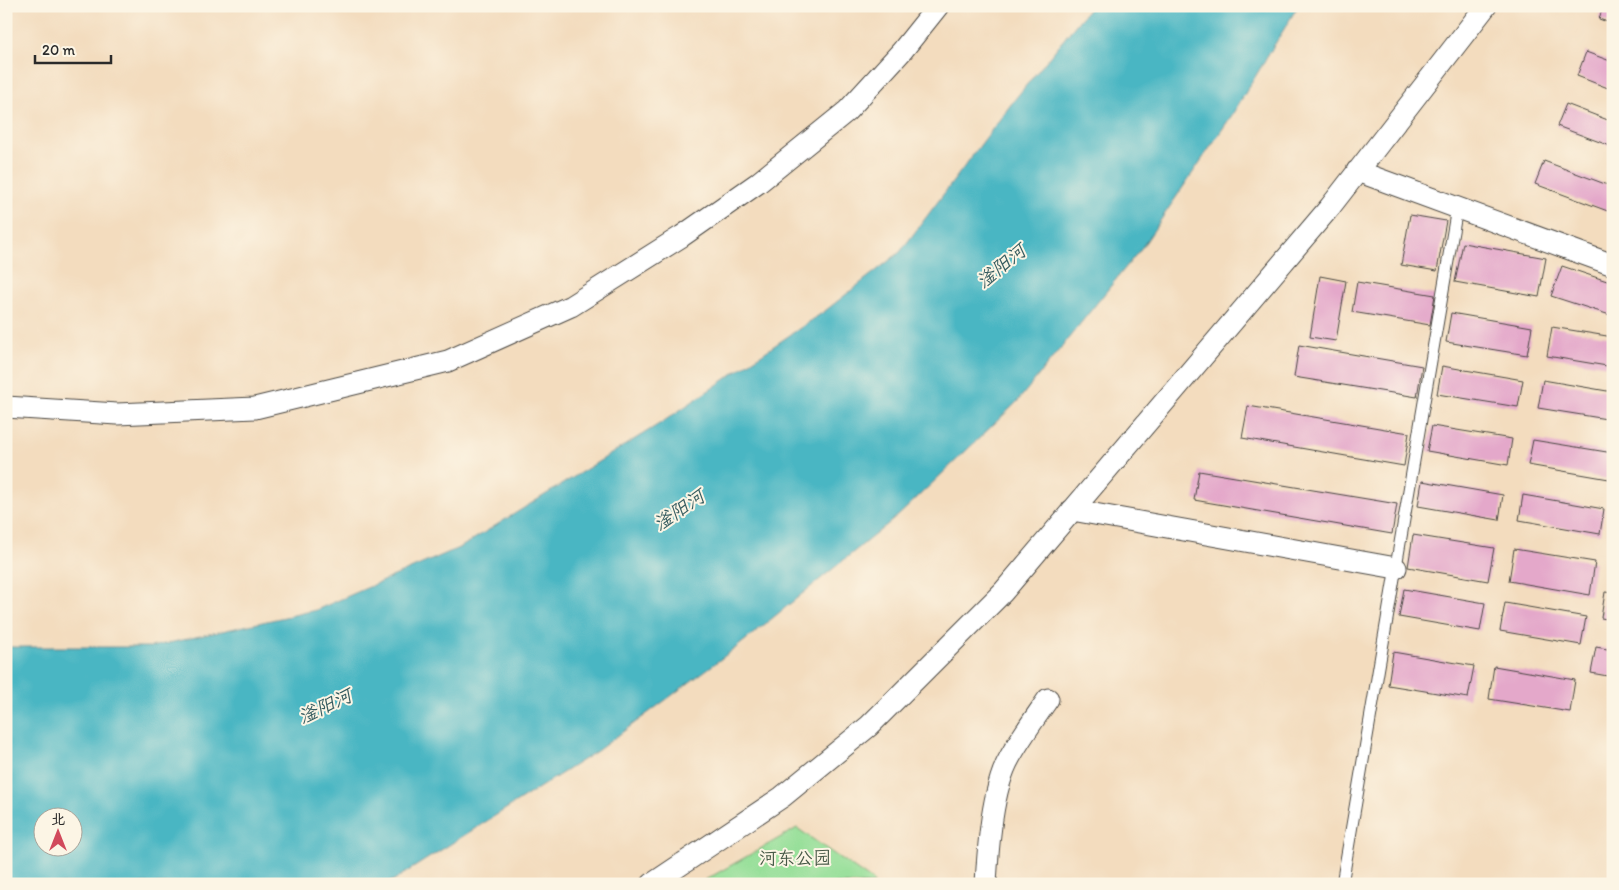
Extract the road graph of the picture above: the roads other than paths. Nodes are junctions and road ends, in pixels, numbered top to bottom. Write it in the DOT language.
graph roads {
  1 [pos="938,6"];
  2 [pos="1486,6"];
  3 [pos="1357,171"];
  4 [pos="1457,208"];
  5 [pos="1613,265"];
  6 [pos="6,407"];
  7 [pos="1072,510"];
  8 [pos="1396,568"];
  9 [pos="1048,699"];
  10 [pos="652,884"];
  11 [pos="986,884"];
  12 [pos="1342,884"];
  1 -- 6 [label="street"];
  2 -- 3 [label="street"];
  3 -- 4 [label="street"];
  3 -- 7 [label="street"];
  4 -- 5 [label="street"];
  4 -- 8 [label="lane"];
  7 -- 8 [label="street"];
  7 -- 10 [label="street"];
  8 -- 12 [label="lane"];
  9 -- 11 [label="street"];
}
